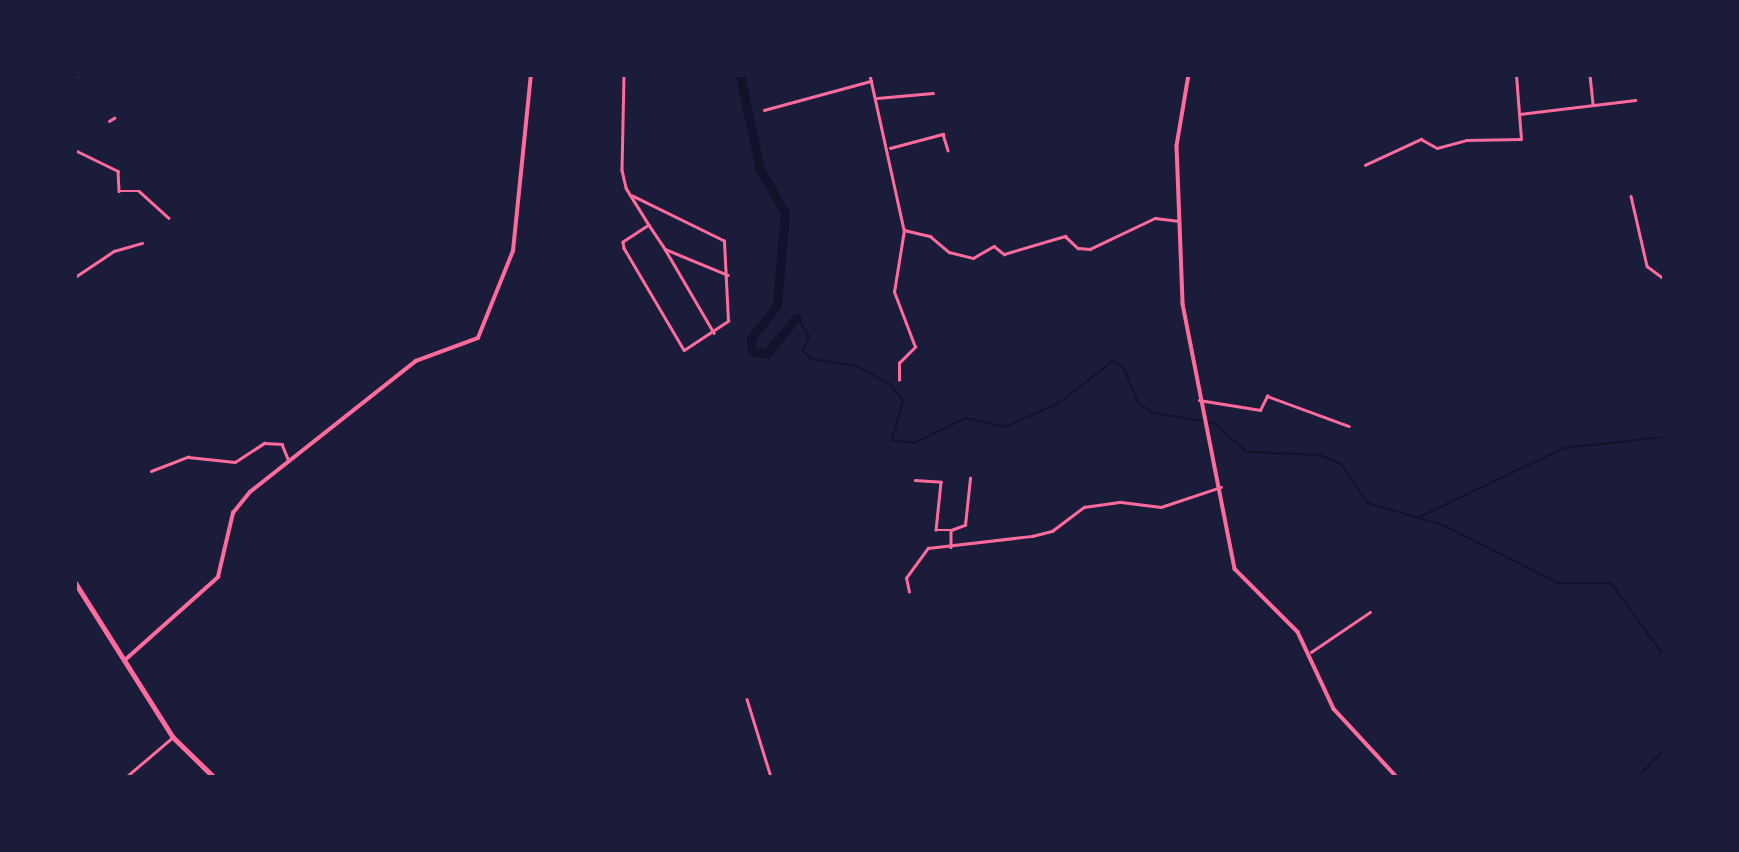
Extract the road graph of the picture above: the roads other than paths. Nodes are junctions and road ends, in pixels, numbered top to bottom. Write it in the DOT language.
graph roads {
  1 [pos="531,75"];
  2 [pos="624,75"];
  3 [pos="870,75"];
  4 [pos="1189,75"];
  5 [pos="1516,75"];
  6 [pos="1590,75"];
  7 [pos="871,81"];
  8 [pos="933,93"];
  9 [pos="876,98"];
  10 [pos="1634,100"];
  11 [pos="1593,105"];
  12 [pos="764,110"];
  13 [pos="1520,114"];
  14 [pos="114,118"];
  15 [pos="109,121"];
  16 [pos="890,148"];
  17 [pos="75,150"];
  18 [pos="948,150"];
  19 [pos="1365,165"];
  20 [pos="632,196"];
  21 [pos="1631,196"];
  22 [pos="169,218"];
  23 [pos="1179,221"];
  24 [pos="649,225"];
  25 [pos="904,230"];
  26 [pos="142,243"];
  27 [pos="665,249"];
  28 [pos="728,275"];
  29 [pos="75,277"];
  30 [pos="1664,279"];
  31 [pos="715,333"];
  32 [pos="899,380"];
  33 [pos="1199,400"];
  34 [pos="1349,426"];
  35 [pos="289,461"];
  36 [pos="151,471"];
  37 [pos="970,478"];
  38 [pos="915,480"];
  39 [pos="1221,487"];
  40 [pos="951,530"];
  41 [pos="951,547"];
  42 [pos="75,582"];
  43 [pos="80,592"];
  44 [pos="909,592"];
  45 [pos="75,599"];
  46 [pos="1370,612"];
  47 [pos="1311,652"];
  48 [pos="125,660"];
  49 [pos="747,699"];
  50 [pos="173,737"];
  51 [pos="126,777"];
  52 [pos="214,777"];
  53 [pos="771,777"];
  54 [pos="1397,777"];
  1 -- 35 [label="street"];
  2 -- 20 [label="street"];
  3 -- 7 [label="street"];
  4 -- 23 [label="street"];
  5 -- 13 [label="street"];
  6 -- 11 [label="street"];
  7 -- 9 [label="street"];
  7 -- 12 [label="street"];
  8 -- 9 [label="street"];
  9 -- 16 [label="street"];
  10 -- 11 [label="street"];
  11 -- 13 [label="street"];
  13 -- 19 [label="street"];
  14 -- 15 [label="street"];
  16 -- 18 [label="street"];
  16 -- 25 [label="street"];
  17 -- 22 [label="street"];
  20 -- 24 [label="street"];
  20 -- 28 [label="street"];
  21 -- 30 [label="street"];
  23 -- 25 [label="street"];
  23 -- 33 [label="street"];
  24 -- 27 [label="street"];
  24 -- 31 [label="street"];
  25 -- 32 [label="street"];
  26 -- 29 [label="street"];
  27 -- 28 [label="street"];
  27 -- 31 [label="street"];
  28 -- 31 [label="street"];
  33 -- 34 [label="street"];
  33 -- 39 [label="street"];
  35 -- 36 [label="street"];
  35 -- 48 [label="street"];
  37 -- 40 [label="street"];
  38 -- 40 [label="street"];
  39 -- 41 [label="street"];
  39 -- 47 [label="street"];
  40 -- 41 [label="street"];
  41 -- 44 [label="street"];
  42 -- 43 [label="main road"];
  43 -- 45 [label="street"];
  43 -- 48 [label="main road"];
  46 -- 47 [label="street"];
  47 -- 54 [label="street"];
  48 -- 50 [label="main road"];
  49 -- 53 [label="street"];
  50 -- 51 [label="street"];
  50 -- 52 [label="main road"];
}
